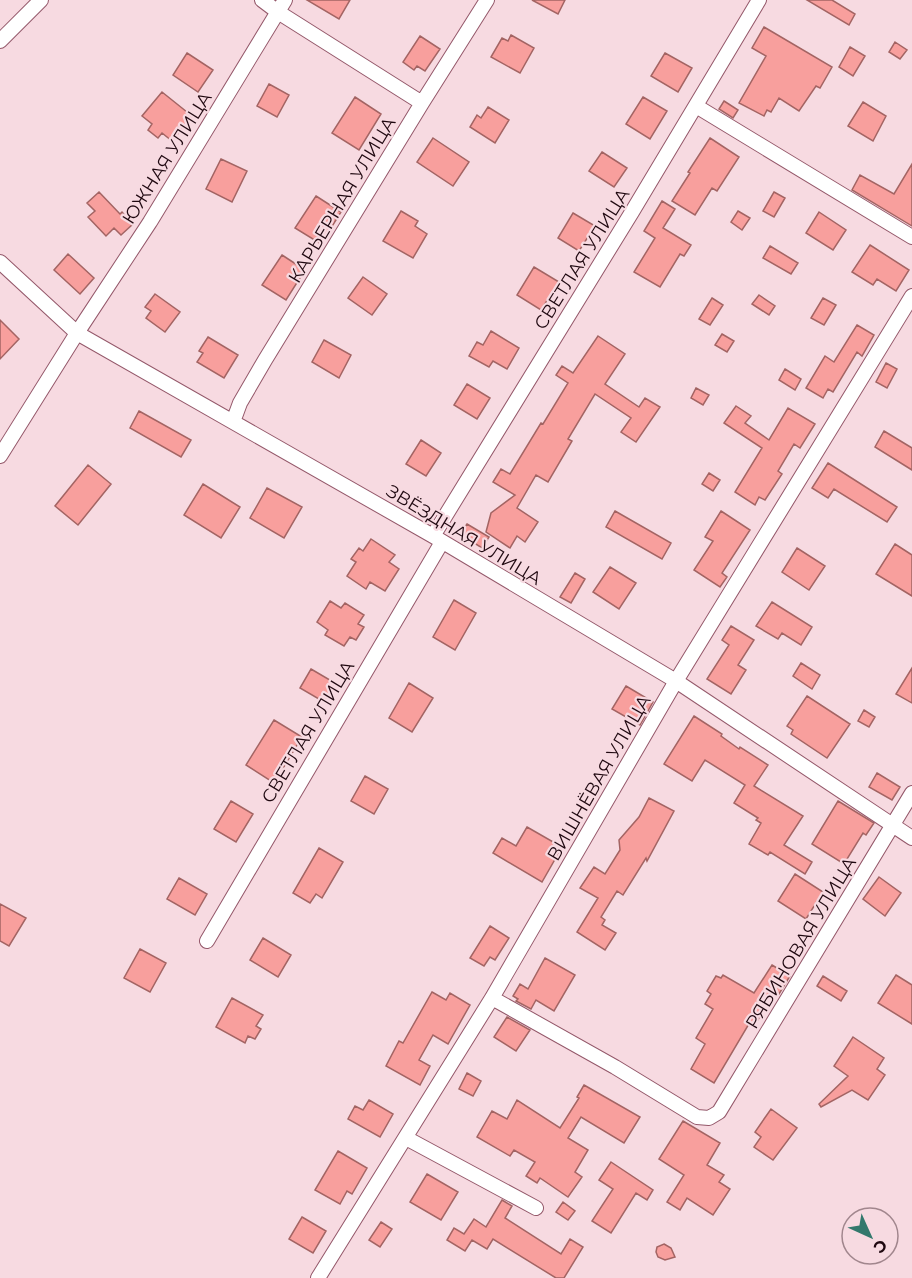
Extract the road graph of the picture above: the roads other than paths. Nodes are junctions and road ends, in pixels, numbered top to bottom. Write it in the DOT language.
graph roads {
  1 [pos="41,0"];
  2 [pos="262,0"];
  3 [pos="487,0"];
  4 [pos="759,0"];
  5 [pos="281,6"];
  6 [pos="0,41"];
  7 [pos="422,103"];
  8 [pos="696,106"];
  9 [pos="912,237"];
  10 [pos="0,262"];
  11 [pos="912,296"];
  12 [pos="77,333"];
  13 [pos="233,422"];
  14 [pos="0,456"];
  15 [pos="438,539"];
  16 [pos="676,681"];
  17 [pos="912,793"];
  18 [pos="893,826"];
  19 [pos="912,838"];
  20 [pos="207,941"];
  21 [pos="492,998"];
  22 [pos="406,1138"];
  23 [pos="536,1208"];
  24 [pos="318,1278"];
  1 -- 6 [label="street"];
  2 -- 5 [label="street"];
  3 -- 7 [label="street, КАРЬЕРНАЯ УЛИЦА"];
  4 -- 8 [label="street, СВЕТЛАЯ УЛИЦА"];
  5 -- 7 [label="street"];
  5 -- 12 [label="street, ЮЖНАЯ УЛИЦА"];
  7 -- 13 [label="street, КАРЬЕРНАЯ УЛИЦА"];
  8 -- 9 [label="street"];
  8 -- 15 [label="street, СВЕТЛАЯ УЛИЦА"];
  10 -- 12 [label="street, ЗВЁЗДНАЯ УЛИЦА"];
  11 -- 16 [label="street, ВИШНЁВАЯ УЛИЦА"];
  12 -- 13 [label="street, ЗВЁЗДНАЯ УЛИЦА"];
  12 -- 14 [label="street, ЮЖНАЯ УЛИЦА"];
  13 -- 15 [label="street, ЗВЁЗДНАЯ УЛИЦА"];
  15 -- 16 [label="street, ЗВЁЗДНАЯ УЛИЦА"];
  15 -- 20 [label="street, СВЕТЛАЯ УЛИЦА"];
  16 -- 18 [label="street, ЗВЁЗДНАЯ УЛИЦА"];
  16 -- 21 [label="street, ВИШНЁВАЯ УЛИЦА"];
  17 -- 18 [label="street, РЯБИНОВАЯ УЛИЦА"];
  18 -- 19 [label="street, ЗВЁЗДНАЯ УЛИЦА"];
  18 -- 21 [label="street, РЯБИНОВАЯ УЛИЦА"];
  21 -- 22 [label="street, ВИШНЁВАЯ УЛИЦА"];
  22 -- 23 [label="street"];
  22 -- 24 [label="street, ВИШНЁВАЯ УЛИЦА"];
}
